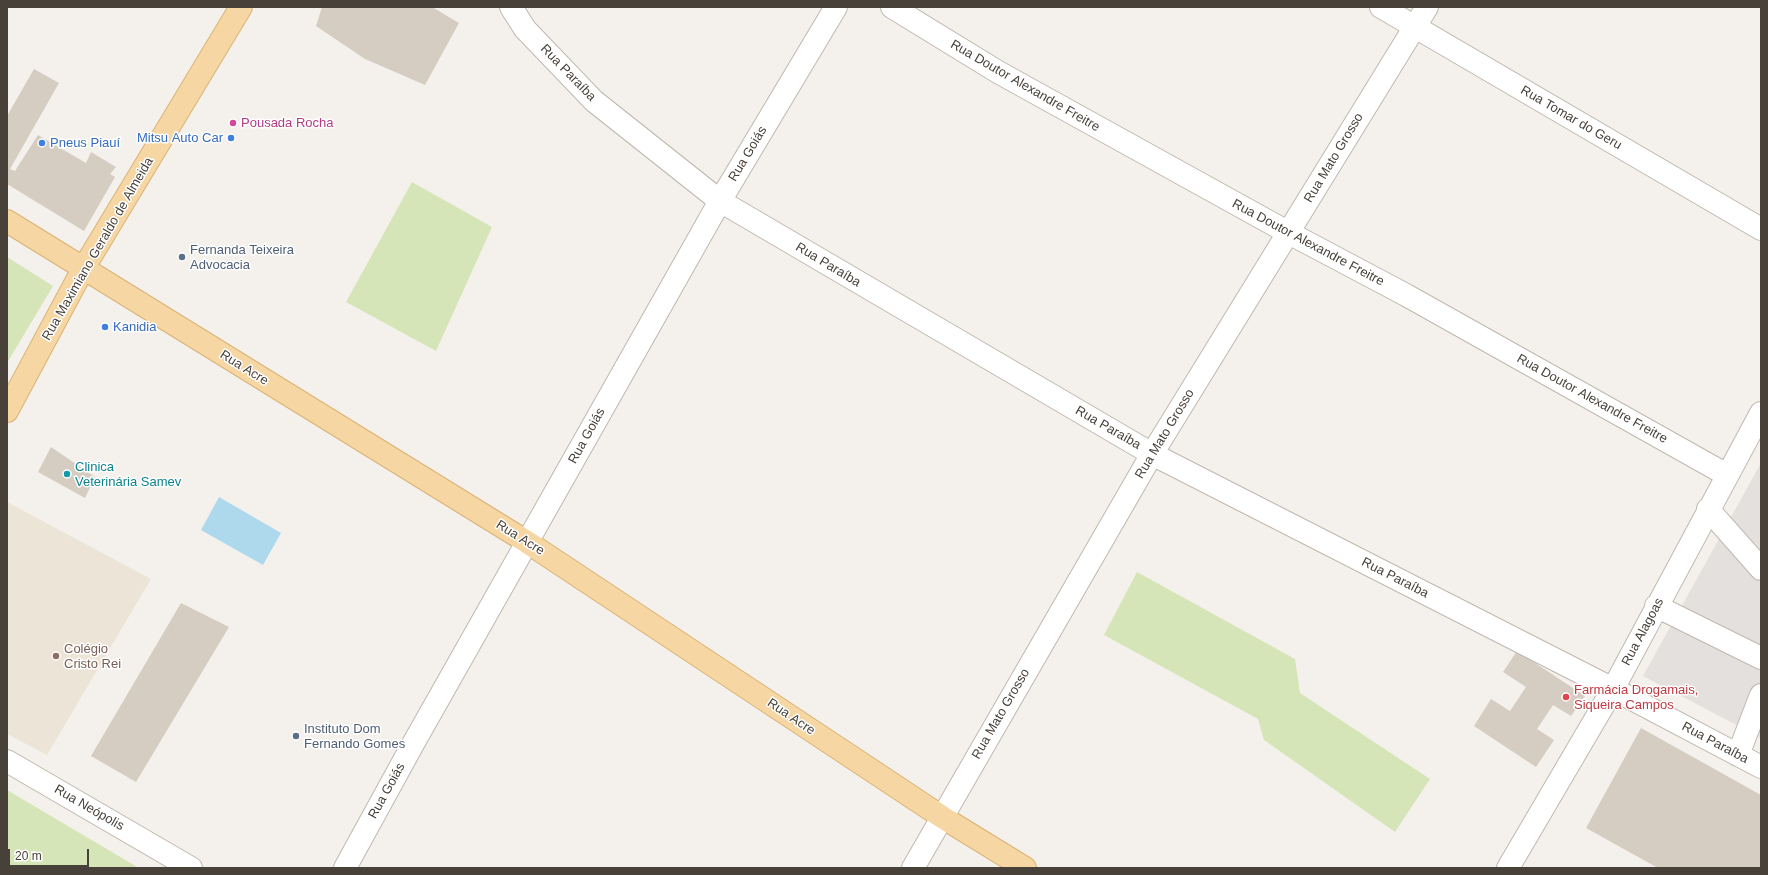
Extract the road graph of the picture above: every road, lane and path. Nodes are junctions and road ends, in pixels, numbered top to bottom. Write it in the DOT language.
graph roads {
  1 [pos="241,7"];
  2 [pos="511,7"];
  3 [pos="836,7"];
  4 [pos="892,7"];
  5 [pos="1381,7"];
  6 [pos="1427,7"];
  7 [pos="1415,27"];
  8 [pos="720,201"];
  9 [pos="7,221"];
  10 [pos="1761,229"];
  11 [pos="1289,234"];
  12 [pos="83,269"];
  13 [pos="7,411"];
  14 [pos="1761,413"];
  15 [pos="1152,454"];
  16 [pos="1727,475"];
  17 [pos="1708,509"];
  18 [pos="527,542"];
  19 [pos="1761,569"];
  20 [pos="1656,606"];
  21 [pos="1761,658"];
  22 [pos="1613,688"];
  23 [pos="1761,695"];
  24 [pos="1738,755"];
  25 [pos="7,761"];
  26 [pos="1761,767"];
  27 [pos="942,817"];
  28 [pos="191,868"];
  29 [pos="345,868"];
  30 [pos="913,868"];
  31 [pos="1025,868"];
  32 [pos="1508,868"];
  1 -- 12 [label="main road, Rua Maximiano Geraldo de Almeida"];
  2 -- 8 [label="street, Rua Paraíba"];
  3 -- 8 [label="street, Rua Goiás"];
  4 -- 11 [label="street, Rua Doutor Alexandre Freitre"];
  5 -- 7 [label="street, Rua Tomar do Geru"];
  6 -- 7 [label="street, Rua Mato Grosso"];
  7 -- 10 [label="street, Rua Tomar do Geru"];
  7 -- 11 [label="street, Rua Mato Grosso"];
  8 -- 15 [label="street, Rua Paraíba"];
  8 -- 18 [label="street, Rua Goiás"];
  9 -- 12 [label="main road, Rua Acre"];
  11 -- 15 [label="street, Rua Mato Grosso"];
  11 -- 16 [label="street, Rua Doutor Alexandre Freitre"];
  12 -- 13 [label="main road, Rua Maximiano Geraldo de Almeida"];
  12 -- 18 [label="main road, Rua Acre"];
  14 -- 16 [label="street, Rua Alagoas"];
  15 -- 22 [label="street, Rua Paraíba"];
  15 -- 27 [label="street, Rua Mato Grosso"];
  16 -- 17 [label="street, Rua Alagoas"];
  17 -- 19 [label="street"];
  17 -- 20 [label="street, Rua Alagoas"];
  18 -- 27 [label="main road, Rua Acre"];
  18 -- 29 [label="street, Rua Goiás"];
  20 -- 21 [label="street"];
  20 -- 22 [label="street, Rua Alagoas"];
  22 -- 24 [label="street, Rua Paraíba"];
  22 -- 32 [label="street, Rua Alagoas"];
  23 -- 24 [label="street"];
  24 -- 26 [label="street, Rua Paraíba"];
  25 -- 28 [label="street, Rua Neópolis"];
  27 -- 30 [label="street, Rua Mato Grosso"];
  27 -- 31 [label="main road, Rua Acre"];
}
